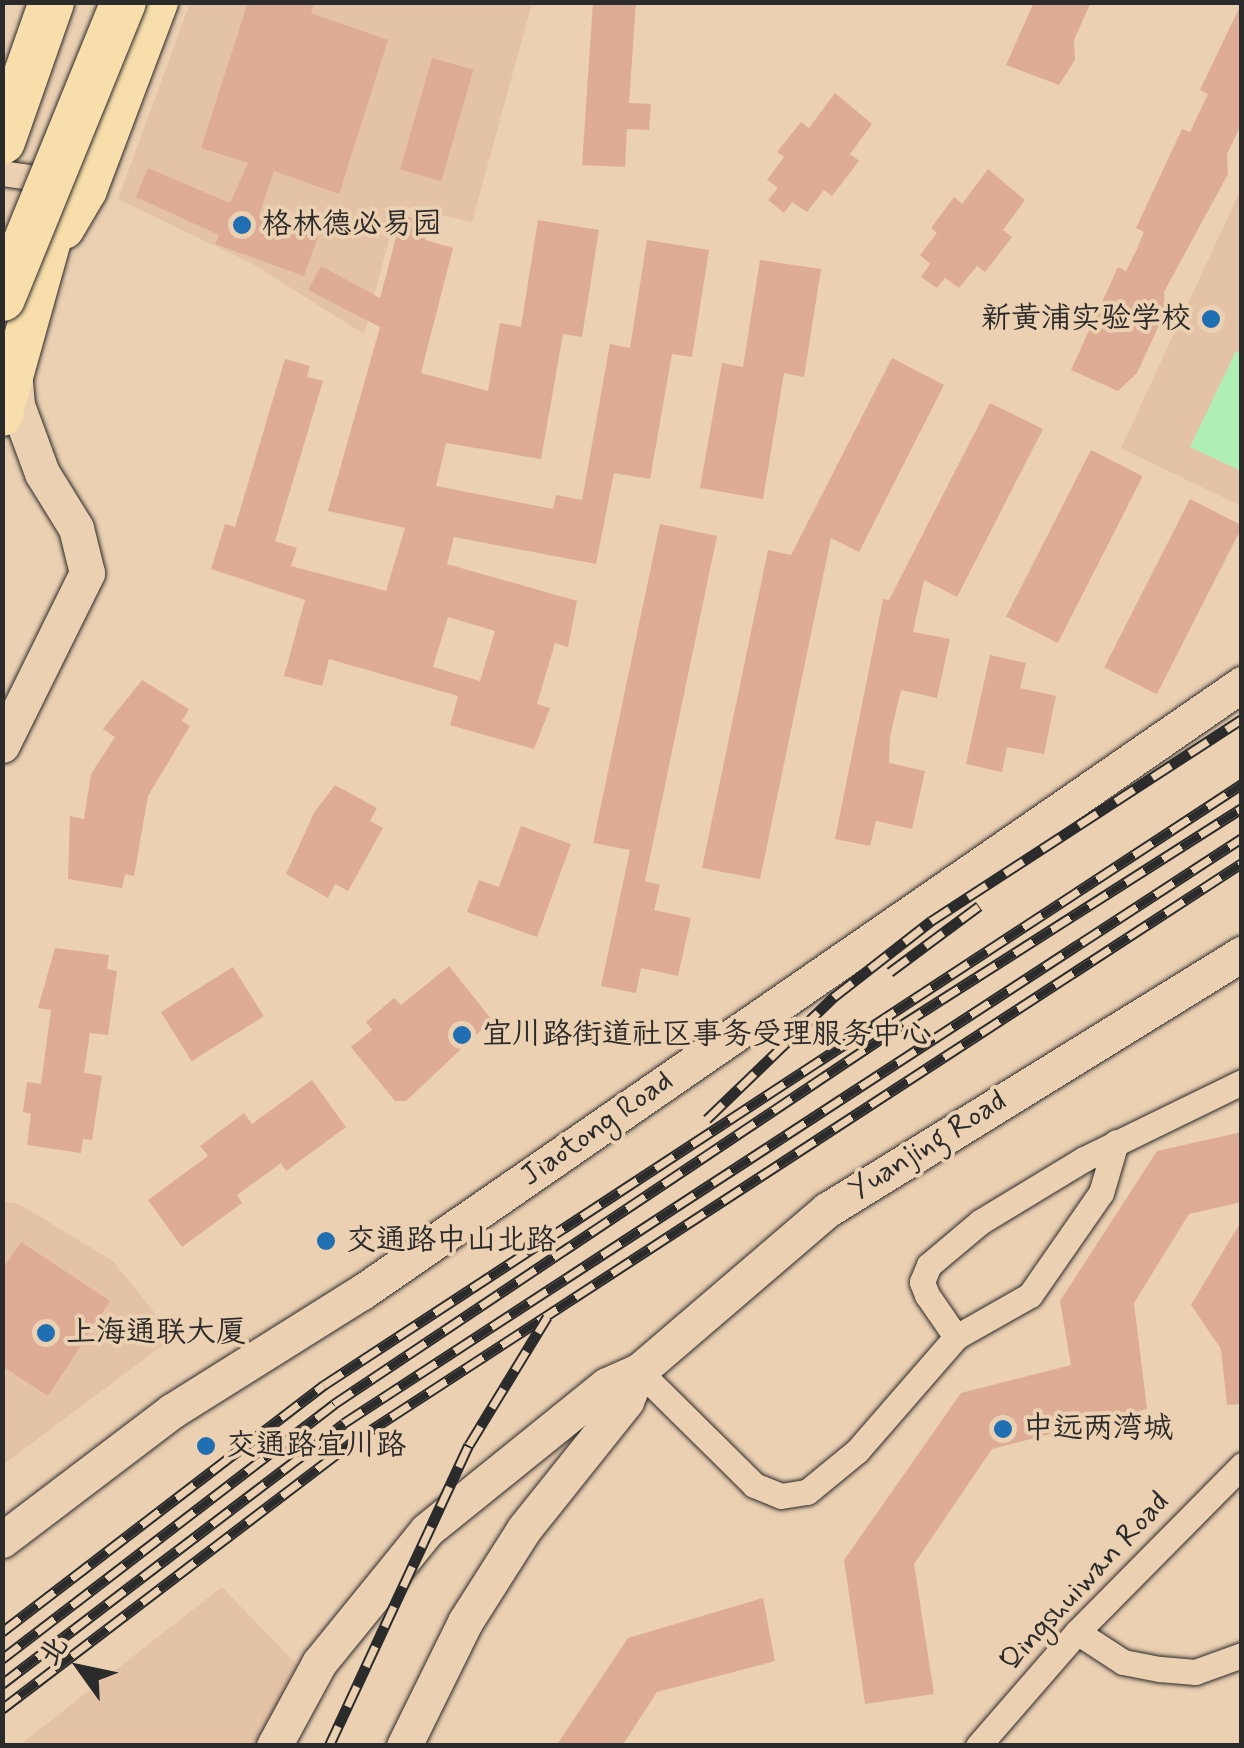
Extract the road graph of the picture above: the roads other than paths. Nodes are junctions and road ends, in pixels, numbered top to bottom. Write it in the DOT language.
graph roads {
  1 [pos="22,2"];
  2 [pos="42,2"];
  3 [pos="51,2"];
  4 [pos="92,2"];
  5 [pos="143,3"];
  6 [pos="2,61"];
  7 [pos="2,73"];
  8 [pos="2,141"];
  9 [pos="2,173"];
  10 [pos="68,183"];
  11 [pos="22,268"];
  12 [pos="2,298"];
  13 [pos="14,370"];
  14 [pos="2,416"];
  15 [pos="1242,684"];
  16 [pos="2,745"];
  17 [pos="1242,954"];
  18 [pos="1242,1082"];
  19 [pos="1116,1142"];
  20 [pos="956,1337"];
  21 [pos="639,1371"];
  22 [pos="1242,1465"];
  23 [pos="2,1540"];
  24 [pos="1077,1632"];
  25 [pos="1242,1655"];
  26 [pos="274,1746"];
  27 [pos="404,1746"];
  28 [pos="978,1746"];
  1 -- 6 [label="highway"];
  2 -- 7 [label="main road"];
  3 -- 8 [label="highway"];
  4 -- 11 [label="highway"];
  5 -- 10 [label="main road"];
  5 -- 11 [label="main road"];
  5 -- 12 [label="highway, bridge"];
  9 -- 10 [label="street"];
  10 -- 11 [label="main road"];
  11 -- 13 [label="main road"];
  13 -- 14 [label="main road"];
  13 -- 16 [label="main road"];
  15 -- 23 [label="main road, Jiaotong Road"];
  17 -- 21 [label="main road, Yuanjing Road"];
  18 -- 19 [label="street"];
  19 -- 20 [label="street"];
  19 -- 20 [label="street"];
  20 -- 21 [label="street"];
  21 -- 26 [label="main road, Yuanjing Road"];
  21 -- 27 [label="main road, Yuanjing Road"];
  22 -- 24 [label="street, Qingshuiwan Road"];
  24 -- 25 [label="street"];
  24 -- 28 [label="street, Qingshuiwan Road"];
}
